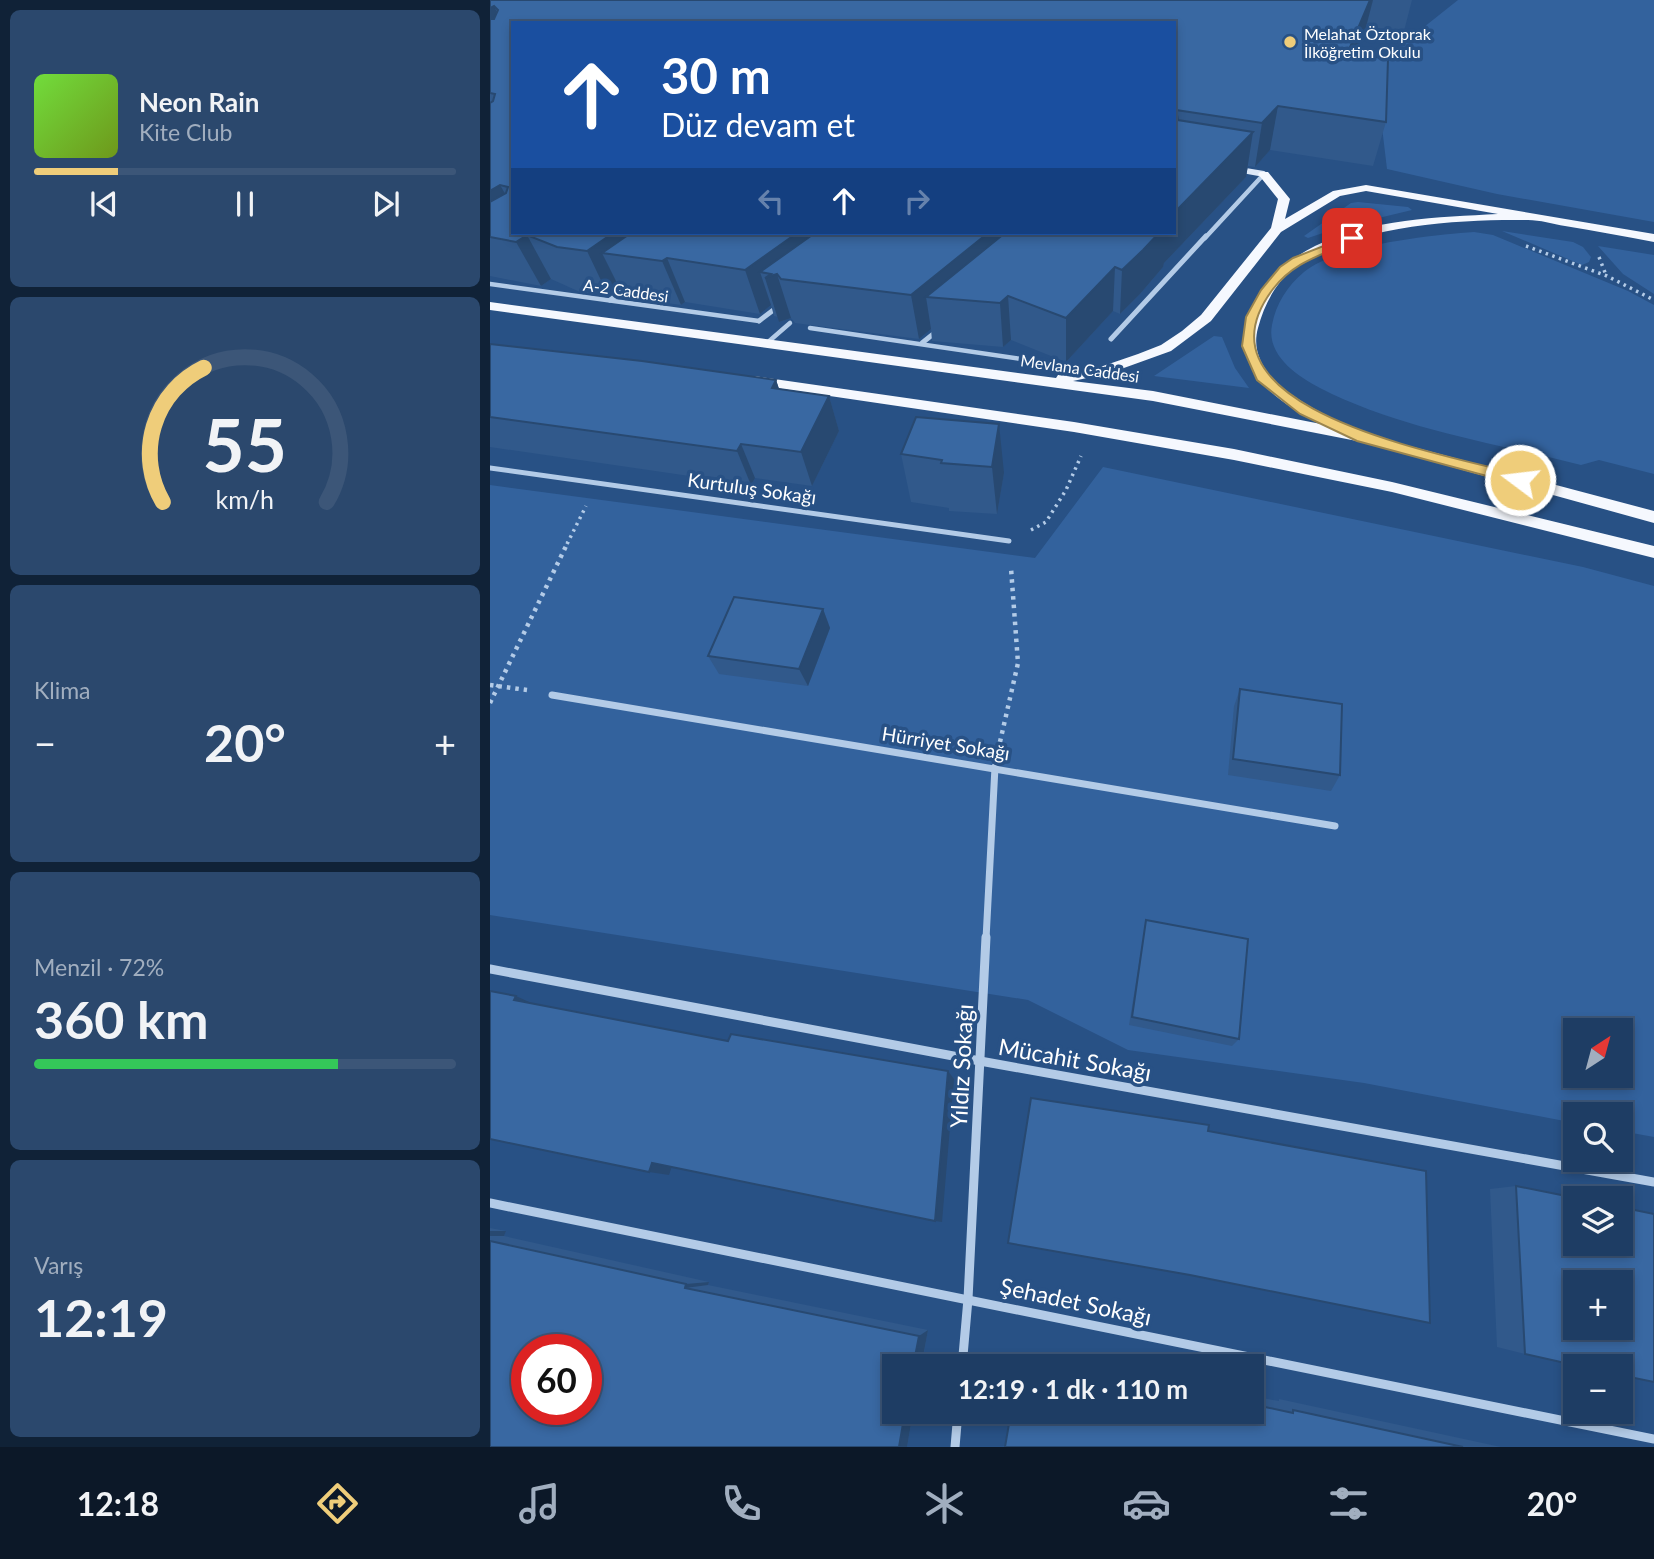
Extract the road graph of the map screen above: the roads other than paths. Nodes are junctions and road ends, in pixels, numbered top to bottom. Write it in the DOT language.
graph roads {
  1 [pos="1213,165"];
  2 [pos="1264,174"];
  3 [pos="1524,217"];
  4 [pos="1277,229"];
  5 [pos="1654,238"];
  6 [pos="490,284"];
  7 [pos="631,285"];
  8 [pos="791,297"];
  9 [pos="610,300"];
  10 [pos="490,306"];
  11 [pos="759,321"];
  12 [pos="790,323"];
  13 [pos="942,326"];
  14 [pos="810,328"];
  15 [pos="1111,339"];
  16 [pos="767,342"];
  17 [pos="922,343"];
  18 [pos="1049,363"];
  19 [pos="745,380"];
  20 [pos="1050,380"];
  21 [pos="1362,437"];
  22 [pos="490,468"];
  23 [pos="1654,516"];
  24 [pos="1009,541"];
  25 [pos="1654,552"];
  26 [pos="552,695"];
  27 [pos="995,767"];
  28 [pos="1335,826"];
  29 [pos="490,969"];
  30 [pos="980,1061"];
  31 [pos="1654,1182"];
  32 [pos="490,1203"];
  33 [pos="968,1299"];
  34 [pos="963,1354"];
  35 [pos="957,1424"];
  36 [pos="1654,1439"];
  37 [pos="956,1447"];
  1 -- 2 [label="street"];
  2 -- 4 [label="main road"];
  2 -- 15 [label="street"];
  3 -- 4 [label="main road"];
  3 -- 5 [label="main road"];
  3 -- 21 [label="main road"];
  4 -- 20 [label="main road"];
  6 -- 9 [label="lane, A-2 Caddesi"];
  7 -- 9 [label="street"];
  8 -- 11 [label="street"];
  9 -- 11 [label="lane, A-2 Caddesi"];
  10 -- 16 [label="main road, Mevlana Caddesi"];
  12 -- 16 [label="lane"];
  13 -- 17 [label="street"];
  14 -- 17 [label="lane"];
  16 -- 20 [label="main road, Mevlana Caddesi"];
  17 -- 18 [label="lane"];
  19 -- 25 [label="main road"];
  20 -- 21 [label="main road, Mevlana Caddesi"];
  21 -- 23 [label="main road, Mevlana Caddesi"];
  22 -- 24 [label="street, Kurtuluş Sokağı"];
  26 -- 27 [label="street, Hürriyet Sokağı"];
  27 -- 28 [label="street, Hürriyet Sokağı"];
  27 -- 30 [label="street, Yıldız Sokağı"];
  29 -- 30 [label="street, Mücahit Sokağı"];
  30 -- 31 [label="street, Mücahit Sokağı"];
  30 -- 33 [label="street, Yıldız Sokağı"];
  32 -- 33 [label="street, Şehadet Sokağı"];
  33 -- 34 [label="street, Yıldız Sokağı"];
  33 -- 36 [label="street, Şehadet Sokağı"];
  35 -- 37 [label="street"];
}
